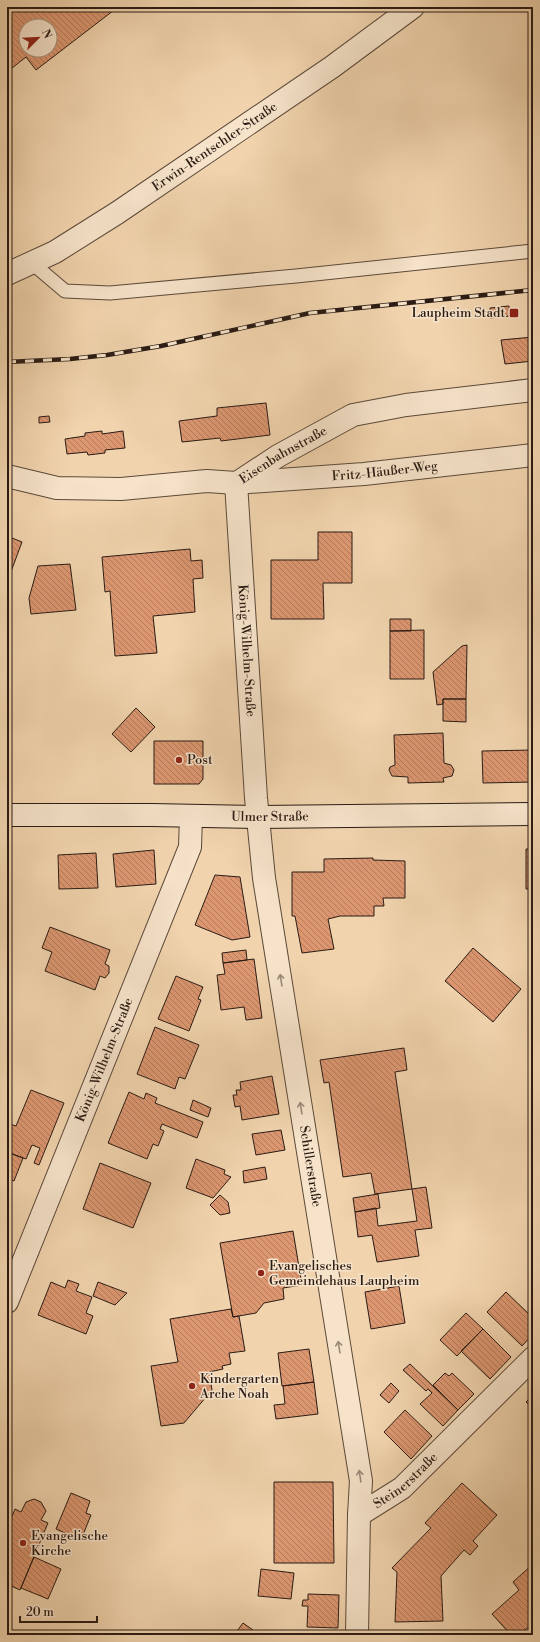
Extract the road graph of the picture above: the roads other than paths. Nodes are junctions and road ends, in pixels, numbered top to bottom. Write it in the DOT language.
graph roads {
  1 [pos="413,7"];
  2 [pos="533,251"];
  3 [pos="32,263"];
  4 [pos="7,274"];
  5 [pos="533,390"];
  6 [pos="533,455"];
  7 [pos="7,476"];
  8 [pos="236,483"];
  9 [pos="533,814"];
  10 [pos="7,815"];
  11 [pos="191,816"];
  12 [pos="258,818"];
  13 [pos="7,1302"];
  14 [pos="533,1358"];
  15 [pos="359,1515"];
  16 [pos="357,1635"];
  1 -- 3 [label="street, Erwin-Rentschler-Straße"];
  2 -- 3 [label="lane"];
  3 -- 4 [label="street, Erwin-Rentschler-Straße"];
  5 -- 8 [label="street, Eisenbahnstraße"];
  6 -- 8 [label="street, Fritz-Häußer-Weg"];
  7 -- 8 [label="street, Eisenbahnstraße"];
  8 -- 12 [label="street, König-Wilhelm-Straße"];
  9 -- 12 [label="street, Ulmer Straße"];
  10 -- 11 [label="street, Ulmer Straße"];
  11 -- 12 [label="street, Ulmer Straße"];
  11 -- 13 [label="street, König-Wilhelm-Straße"];
  15 -- 12 [label="street, Schillerstraße, one-way"];
  14 -- 15 [label="street, Steinerstraße"];
  15 -- 16 [label="street, Steinerstraße"];
}
